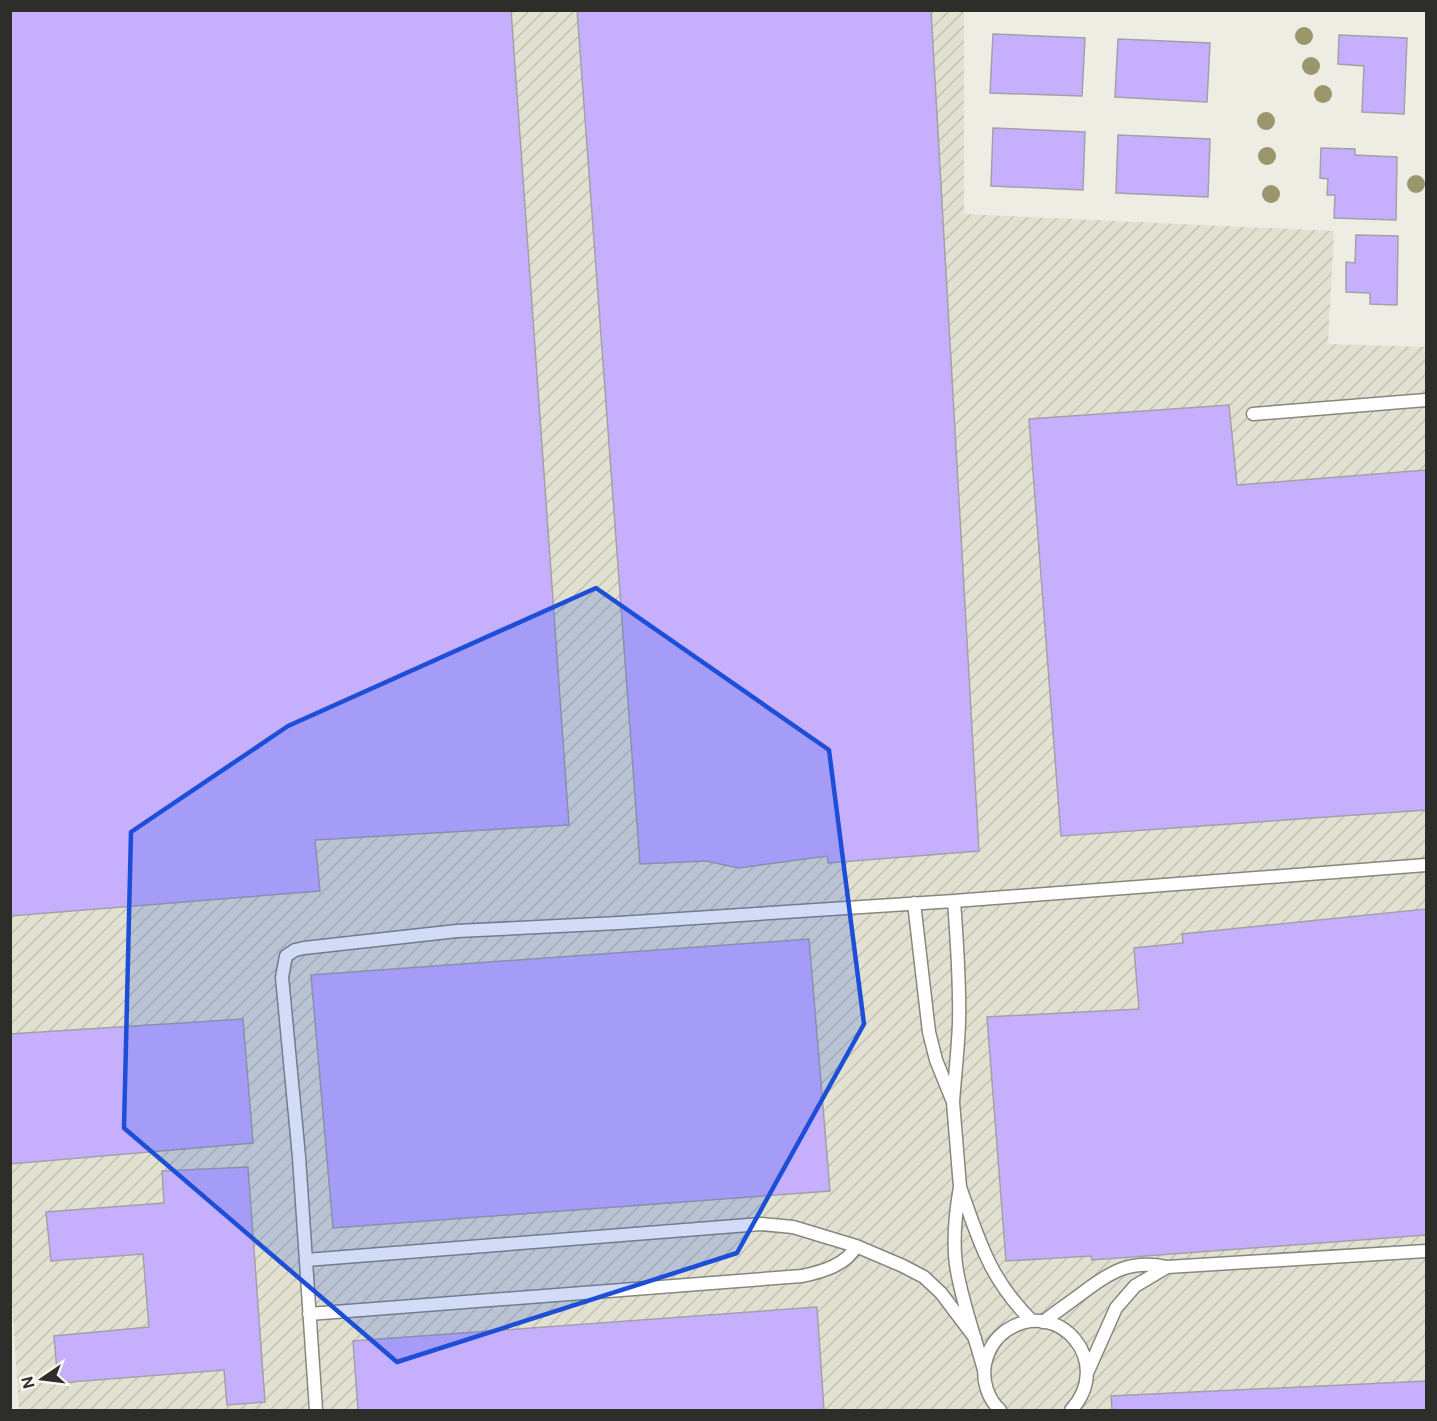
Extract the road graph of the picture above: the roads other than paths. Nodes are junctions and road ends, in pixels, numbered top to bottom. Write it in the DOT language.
graph roads {
  1 [pos="1426,400"];
  2 [pos="1253,414"];
  3 [pos="1426,865"];
  4 [pos="954,901"];
  5 [pos="914,903"];
  6 [pos="952,1102"];
  7 [pos="960,1187"];
  8 [pos="856,1246"];
  9 [pos="1426,1251"];
  10 [pos="306,1260"];
  11 [pos="1167,1267"];
  12 [pos="309,1314"];
  13 [pos="1038,1322"];
  14 [pos="975,1338"];
  15 [pos="984,1370"];
  16 [pos="1087,1372"];
  17 [pos="996,1408"];
  18 [pos="316,1410"];
  19 [pos="1071,1410"];
  1 -- 2 [label="lane"];
  3 -- 4 [label="lane"];
  4 -- 5 [label="lane"];
  4 -- 6 [label="lane"];
  5 -- 6 [label="lane"];
  5 -- 10 [label="lane"];
  6 -- 7 [label="lane"];
  7 -- 13 [label="lane"];
  7 -- 14 [label="lane"];
  8 -- 10 [label="lane"];
  8 -- 12 [label="lane"];
  8 -- 14 [label="lane"];
  9 -- 11 [label="lane"];
  10 -- 12 [label="lane"];
  11 -- 13 [label="lane"];
  11 -- 16 [label="lane"];
  12 -- 18 [label="lane"];
  13 -- 15 [label="lane"];
  13 -- 16 [label="lane"];
  14 -- 15 [label="lane"];
  15 -- 17 [label="lane"];
  16 -- 19 [label="lane"];
}
